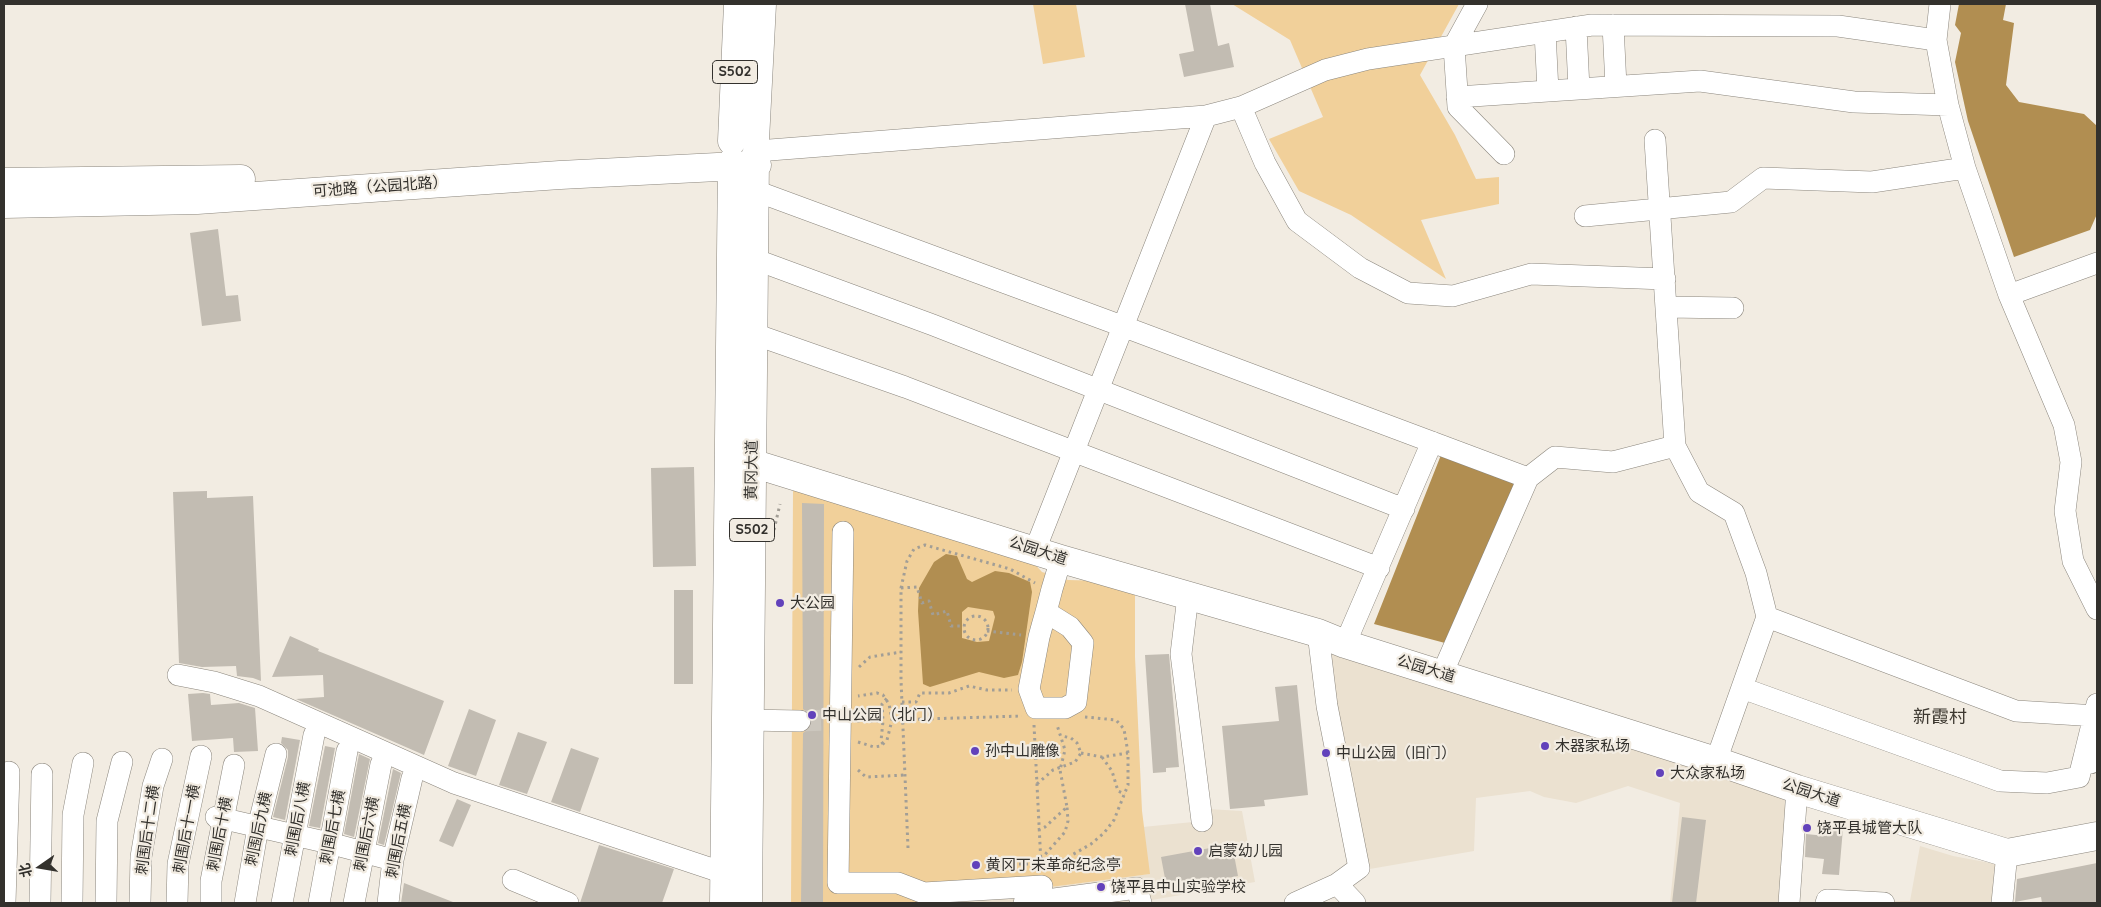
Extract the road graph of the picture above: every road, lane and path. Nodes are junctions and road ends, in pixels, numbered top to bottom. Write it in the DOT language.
graph roads {
  1 [pos="738,4"];
  2 [pos="762,4"];
  3 [pos="1477,4"];
  4 [pos="1940,4"];
  5 [pos="1613,25"];
  6 [pos="1576,27"];
  7 [pos="1545,32"];
  8 [pos="1936,40"];
  9 [pos="1454,46"];
  10 [pos="1616,86"];
  11 [pos="1579,89"];
  12 [pos="1548,91"];
  13 [pos="1457,96"];
  14 [pos="1948,105"];
  15 [pos="1241,107"];
  16 [pos="1206,116"];
  17 [pos="1655,140"];
  18 [pos="1504,154"];
  19 [pos="749,158"];
  20 [pos="1965,168"];
  21 [pos="4,182"];
  22 [pos="4,204"];
  23 [pos="1659,209"];
  24 [pos="1585,216"];
  25 [pos="754,259"];
  26 [pos="2097,263"];
  27 [pos="1665,279"];
  28 [pos="2010,295"];
  29 [pos="1666,307"];
  30 [pos="1734,308"];
  31 [pos="1122,326"];
  32 [pos="754,334"];
  33 [pos="1098,390"];
  34 [pos="1432,442"];
  35 [pos="1674,446"];
  36 [pos="1073,453"];
  37 [pos="755,464"];
  38 [pos="1528,478"];
  39 [pos="1404,509"];
  40 [pos="843,532"];
  41 [pos="1035,550"];
  42 [pos="1061,559"];
  43 [pos="1379,568"];
  44 [pos="901,588"];
  45 [pos="1052,589"];
  46 [pos="1188,596"];
  47 [pos="843,606"];
  48 [pos="2097,609"];
  49 [pos="1046,612"];
  50 [pos="1767,617"];
  51 [pos="963,626"];
  52 [pos="988,631"];
  53 [pos="1318,633"];
  54 [pos="1024,635"];
  55 [pos="1345,644"];
  56 [pos="901,652"];
  57 [pos="860,664"];
  58 [pos="1442,674"];
  59 [pos="178,675"];
  60 [pos="1742,688"];
  61 [pos="1029,689"];
  62 [pos="853,697"];
  63 [pos="887,698"];
  64 [pos="902,702"];
  65 [pos="2097,712"];
  66 [pos="1078,716"];
  67 [pos="1025,717"];
  68 [pos="1034,717"];
  69 [pos="746,720"];
  70 [pos="841,720"];
  71 [pos="892,720"];
  72 [pos="902,720"];
  73 [pos="800,721"];
  74 [pos="884,721"];
  75 [pos="1055,721"];
  76 [pos="314,735"];
  77 [pos="1062,736"];
  78 [pos="853,740"];
  79 [pos="883,744"];
  80 [pos="347,750"];
  81 [pos="1081,753"];
  82 [pos="1128,753"];
  83 [pos="276,754"];
  84 [pos="201,756"];
  85 [pos="1102,757"];
  86 [pos="162,759"];
  87 [pos="2093,759"];
  88 [pos="1716,761"];
  89 [pos="122,762"];
  90 [pos="83,764"];
  91 [pos="381,764"];
  92 [pos="234,765"];
  93 [pos="1060,768"];
  94 [pos="859,771"];
  95 [pos="9,772"];
  96 [pos="42,774"];
  97 [pos="905,775"];
  98 [pos="412,778"];
  99 [pos="1037,785"];
  100 [pos="1796,789"];
  101 [pos="1125,794"];
  102 [pos="1067,807"];
  103 [pos="220,818"];
  104 [pos="1202,821"];
  105 [pos="258,827"];
  106 [pos="1038,830"];
  107 [pos="294,835"];
  108 [pos="2097,836"];
  109 [pos="329,843"];
  110 [pos="838,844"];
  111 [pos="908,848"];
  112 [pos="362,852"];
  113 [pos="2007,853"];
  114 [pos="393,860"];
  115 [pos="1040,861"];
  116 [pos="1006,864"];
  117 [pos="727,874"];
  118 [pos="513,880"];
  119 [pos="1337,884"];
  120 [pos="1042,886"];
  121 [pos="5,903"];
  122 [pos="40,903"];
  123 [pos="72,903"];
  124 [pos="106,903"];
  125 [pos="140,903"];
  126 [pos="177,903"];
  127 [pos="211,903"];
  128 [pos="245,903"];
  129 [pos="282,903"];
  130 [pos="319,903"];
  131 [pos="354,903"];
  132 [pos="388,903"];
  133 [pos="568,903"];
  134 [pos="724,903"];
  135 [pos="748,903"];
  136 [pos="1024,903"];
  137 [pos="1141,903"];
  138 [pos="1296,903"];
  139 [pos="1355,903"];
  140 [pos="1789,903"];
  141 [pos="1826,903"];
  142 [pos="1884,903"];
  143 [pos="2002,903"];
  1 -- 19 [label="main road, 黄冈大道 / S502"];
  2 -- 19 [label="main road, 黄冈大道 / S502"];
  3 -- 9 [label="street"];
  4 -- 8 [label="street"];
  5 -- 6 [label="street"];
  5 -- 8 [label="street"];
  5 -- 10 [label="street"];
  6 -- 7 [label="street"];
  6 -- 11 [label="street"];
  7 -- 9 [label="street"];
  7 -- 12 [label="street"];
  8 -- 14 [label="street"];
  9 -- 13 [label="street"];
  9 -- 15 [label="street"];
  10 -- 11 [label="street"];
  10 -- 14 [label="street"];
  11 -- 12 [label="street"];
  12 -- 13 [label="street"];
  13 -- 18 [label="street"];
  14 -- 20 [label="street"];
  15 -- 16 [label="street"];
  15 -- 27 [label="street"];
  16 -- 19 [label="street"];
  16 -- 31 [label="street"];
  17 -- 23 [label="street"];
  19 -- 21 [label="main road, 可池路（公园北路）"];
  19 -- 22 [label="main road, 可池路（公园北路）"];
  19 -- 31 [label="street"];
  19 -- 134 [label="main road, 黄冈大道 / S502"];
  19 -- 135 [label="main road, 黄冈大道 / S502"];
  20 -- 23 [label="street"];
  20 -- 28 [label="street"];
  23 -- 24 [label="street"];
  23 -- 27 [label="street"];
  25 -- 33 [label="street"];
  26 -- 28 [label="street"];
  27 -- 29 [label="street"];
  28 -- 48 [label="street"];
  29 -- 30 [label="street"];
  29 -- 35 [label="street"];
  31 -- 33 [label="street"];
  31 -- 34 [label="street"];
  32 -- 36 [label="street"];
  33 -- 36 [label="street"];
  33 -- 39 [label="street"];
  34 -- 38 [label="street"];
  34 -- 39 [label="street"];
  35 -- 38 [label="street"];
  35 -- 50 [label="street"];
  36 -- 41 [label="street"];
  36 -- 43 [label="street"];
  37 -- 41 [label="main road, 公园大道"];
  38 -- 58 [label="street"];
  39 -- 43 [label="street"];
  40 -- 47 [label="street"];
  41 -- 42 [label="main road, 公园大道"];
  42 -- 45 [label="street"];
  42 -- 46 [label="main road, 公园大道"];
  43 -- 55 [label="street"];
  44 -- 45 [label="path"];
  44 -- 51 [label="path"];
  44 -- 56 [label="path"];
  45 -- 49 [label="street"];
  46 -- 53 [label="main road, 公园大道"];
  46 -- 104 [label="street"];
  47 -- 70 [label="street"];
  47 -- 110 [label="street"];
  49 -- 61 [label="street"];
  49 -- 61 [label="street"];
  50 -- 60 [label="street"];
  50 -- 65 [label="street"];
  51 -- 52 [label="path"];
  51 -- 52 [label="path"];
  52 -- 54 [label="path"];
  53 -- 55 [label="main road, 公园大道"];
  53 -- 119 [label="street"];
  55 -- 58 [label="main road, 公园大道"];
  56 -- 57 [label="path"];
  56 -- 64 [label="path"];
  58 -- 88 [label="main road, 公园大道"];
  59 -- 117 [label="street"];
  60 -- 87 [label="street"];
  60 -- 88 [label="street"];
  61 -- 64 [label="path"];
  62 -- 63 [label="path"];
  63 -- 71 [label="path"];
  63 -- 74 [label="path"];
  64 -- 72 [label="path"];
  65 -- 87 [label="street"];
  66 -- 82 [label="path"];
  67 -- 72 [label="path"];
  68 -- 99 [label="path"];
  69 -- 73 [label="street"];
  70 -- 74 [label="path"];
  70 -- 110 [label="street"];
  71 -- 72 [label="path"];
  71 -- 79 [label="path"];
  72 -- 97 [label="path"];
  74 -- 79 [label="path"];
  75 -- 77 [label="path"];
  76 -- 107 [label="street, 刺围后八横"];
  77 -- 81 [label="path"];
  77 -- 93 [label="path"];
  78 -- 79 [label="path"];
  80 -- 109 [label="street, 刺围后七横"];
  81 -- 85 [label="path"];
  81 -- 93 [label="path"];
  82 -- 85 [label="path"];
  82 -- 101 [label="path"];
  83 -- 105 [label="street, 刺围后九横"];
  84 -- 126 [label="street, 刺围后十一横"];
  85 -- 101 [label="path"];
  86 -- 125 [label="street, 刺围后十二横"];
  88 -- 100 [label="main road, 公园大道"];
  89 -- 124 [label="street"];
  90 -- 123 [label="street"];
  91 -- 112 [label="street, 刺围后六横"];
  92 -- 103 [label="street, 刺围后十横"];
  93 -- 99 [label="path"];
  93 -- 102 [label="path"];
  94 -- 97 [label="path"];
  95 -- 121 [label="street"];
  96 -- 122 [label="street"];
  97 -- 111 [label="path"];
  98 -- 114 [label="street, 刺围后五横"];
  99 -- 106 [label="path"];
  100 -- 113 [label="main road, 公园大道"];
  100 -- 140 [label="street"];
  101 -- 115 [label="path"];
  102 -- 106 [label="path"];
  102 -- 115 [label="path"];
  103 -- 105 [label="street"];
  103 -- 127 [label="street, 刺围后十横"];
  105 -- 107 [label="street"];
  105 -- 128 [label="street, 刺围后九横"];
  106 -- 115 [label="path"];
  107 -- 109 [label="street"];
  107 -- 129 [label="street, 刺围后八横"];
  108 -- 113 [label="main road, 公园大道"];
  109 -- 112 [label="street"];
  109 -- 130 [label="street, 刺围后七横"];
  110 -- 120 [label="street"];
  112 -- 114 [label="street"];
  112 -- 131 [label="street, 刺围后六横"];
  113 -- 143 [label="street"];
  114 -- 132 [label="street, 刺围后五横"];
  115 -- 116 [label="path"];
  118 -- 133 [label="street"];
  119 -- 138 [label="street"];
  119 -- 139 [label="street"];
  136 -- 137 [label="street"];
  141 -- 142 [label="street"];
}
